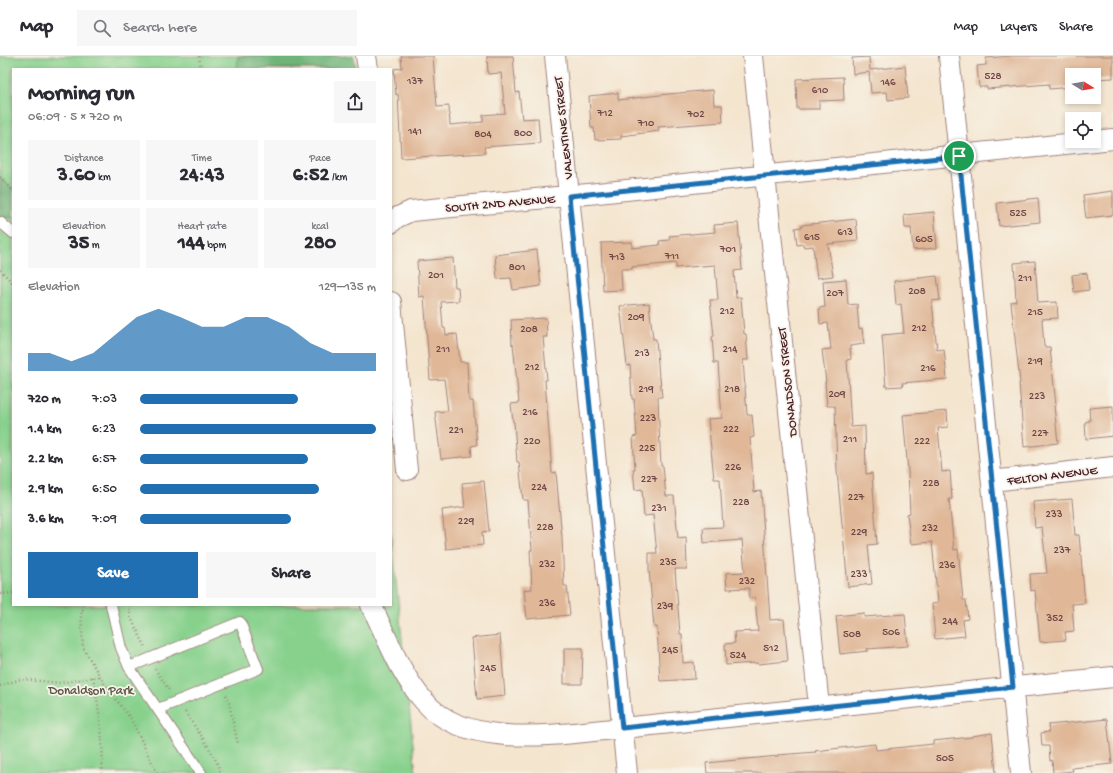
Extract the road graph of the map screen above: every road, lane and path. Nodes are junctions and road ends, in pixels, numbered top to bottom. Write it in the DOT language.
graph roads {
  1 [pos="199,56"];
  2 [pos="366,56"];
  3 [pos="555,56"];
  4 [pos="753,56"];
  5 [pos="949,56"];
  6 [pos="202,68"];
  7 [pos="368,68"];
  8 [pos="1113,139"];
  9 [pos="959,156"];
  10 [pos="765,176"];
  11 [pos="0,177"];
  12 [pos="12,189"];
  13 [pos="569,196"];
  14 [pos="0,222"];
  15 [pos="392,222"];
  16 [pos="12,232"];
  17 [pos="0,270"];
  18 [pos="12,282"];
  19 [pos="392,312"];
  20 [pos="1113,467"];
  21 [pos="407,470"];
  22 [pos="992,481"];
  23 [pos="12,593"];
  24 [pos="0,594"];
  25 [pos="84,606"];
  26 [pos="111,606"];
  27 [pos="371,606"];
  28 [pos="129,667"];
  29 [pos="99,676"];
  30 [pos="1113,677"];
  31 [pos="93,678"];
  32 [pos="222,684"];
  33 [pos="0,686"];
  34 [pos="1013,687"];
  35 [pos="819,707"];
  36 [pos="158,709"];
  37 [pos="622,728"];
  38 [pos="238,745"];
  39 [pos="102,773"];
  40 [pos="157,773"];
  41 [pos="201,773"];
  42 [pos="627,773"];
  43 [pos="1021,773"];
  1 -- 6 [label="path"];
  2 -- 7 [label="street"];
  3 -- 13 [label="street, VALENTINE STREET"];
  4 -- 10 [label="street, DONALDSON STREET"];
  5 -- 9 [label="street"];
  8 -- 9 [label="street, SOUTH 2ND AVENUE"];
  9 -- 10 [label="street, SOUTH 2ND AVENUE"];
  9 -- 22 [label="street"];
  10 -- 13 [label="street, SOUTH 2ND AVENUE"];
  10 -- 35 [label="street, DONALDSON STREET"];
  11 -- 12 [label="path"];
  13 -- 15 [label="street, SOUTH 2ND AVENUE"];
  13 -- 37 [label="street, VALENTINE STREET"];
  14 -- 16 [label="lane"];
  17 -- 18 [label="path"];
  19 -- 21 [label="street"];
  20 -- 22 [label="street, FELTON AVENUE"];
  22 -- 34 [label="street"];
  23 -- 24 [label="path"];
  25 -- 29 [label="path"];
  26 -- 28 [label="lane"];
  27 -- 37 [label="street"];
  28 -- 32 [label="lane"];
  28 -- 36 [label="lane"];
  29 -- 31 [label="path"];
  29 -- 40 [label="path"];
  30 -- 34 [label="street"];
  31 -- 33 [label="path"];
  31 -- 39 [label="path"];
  32 -- 36 [label="lane"];
  32 -- 38 [label="path"];
  34 -- 35 [label="street"];
  34 -- 43 [label="street"];
  35 -- 37 [label="street"];
  36 -- 41 [label="lane"];
  37 -- 42 [label="street, VALENTINE STREET"];
}
